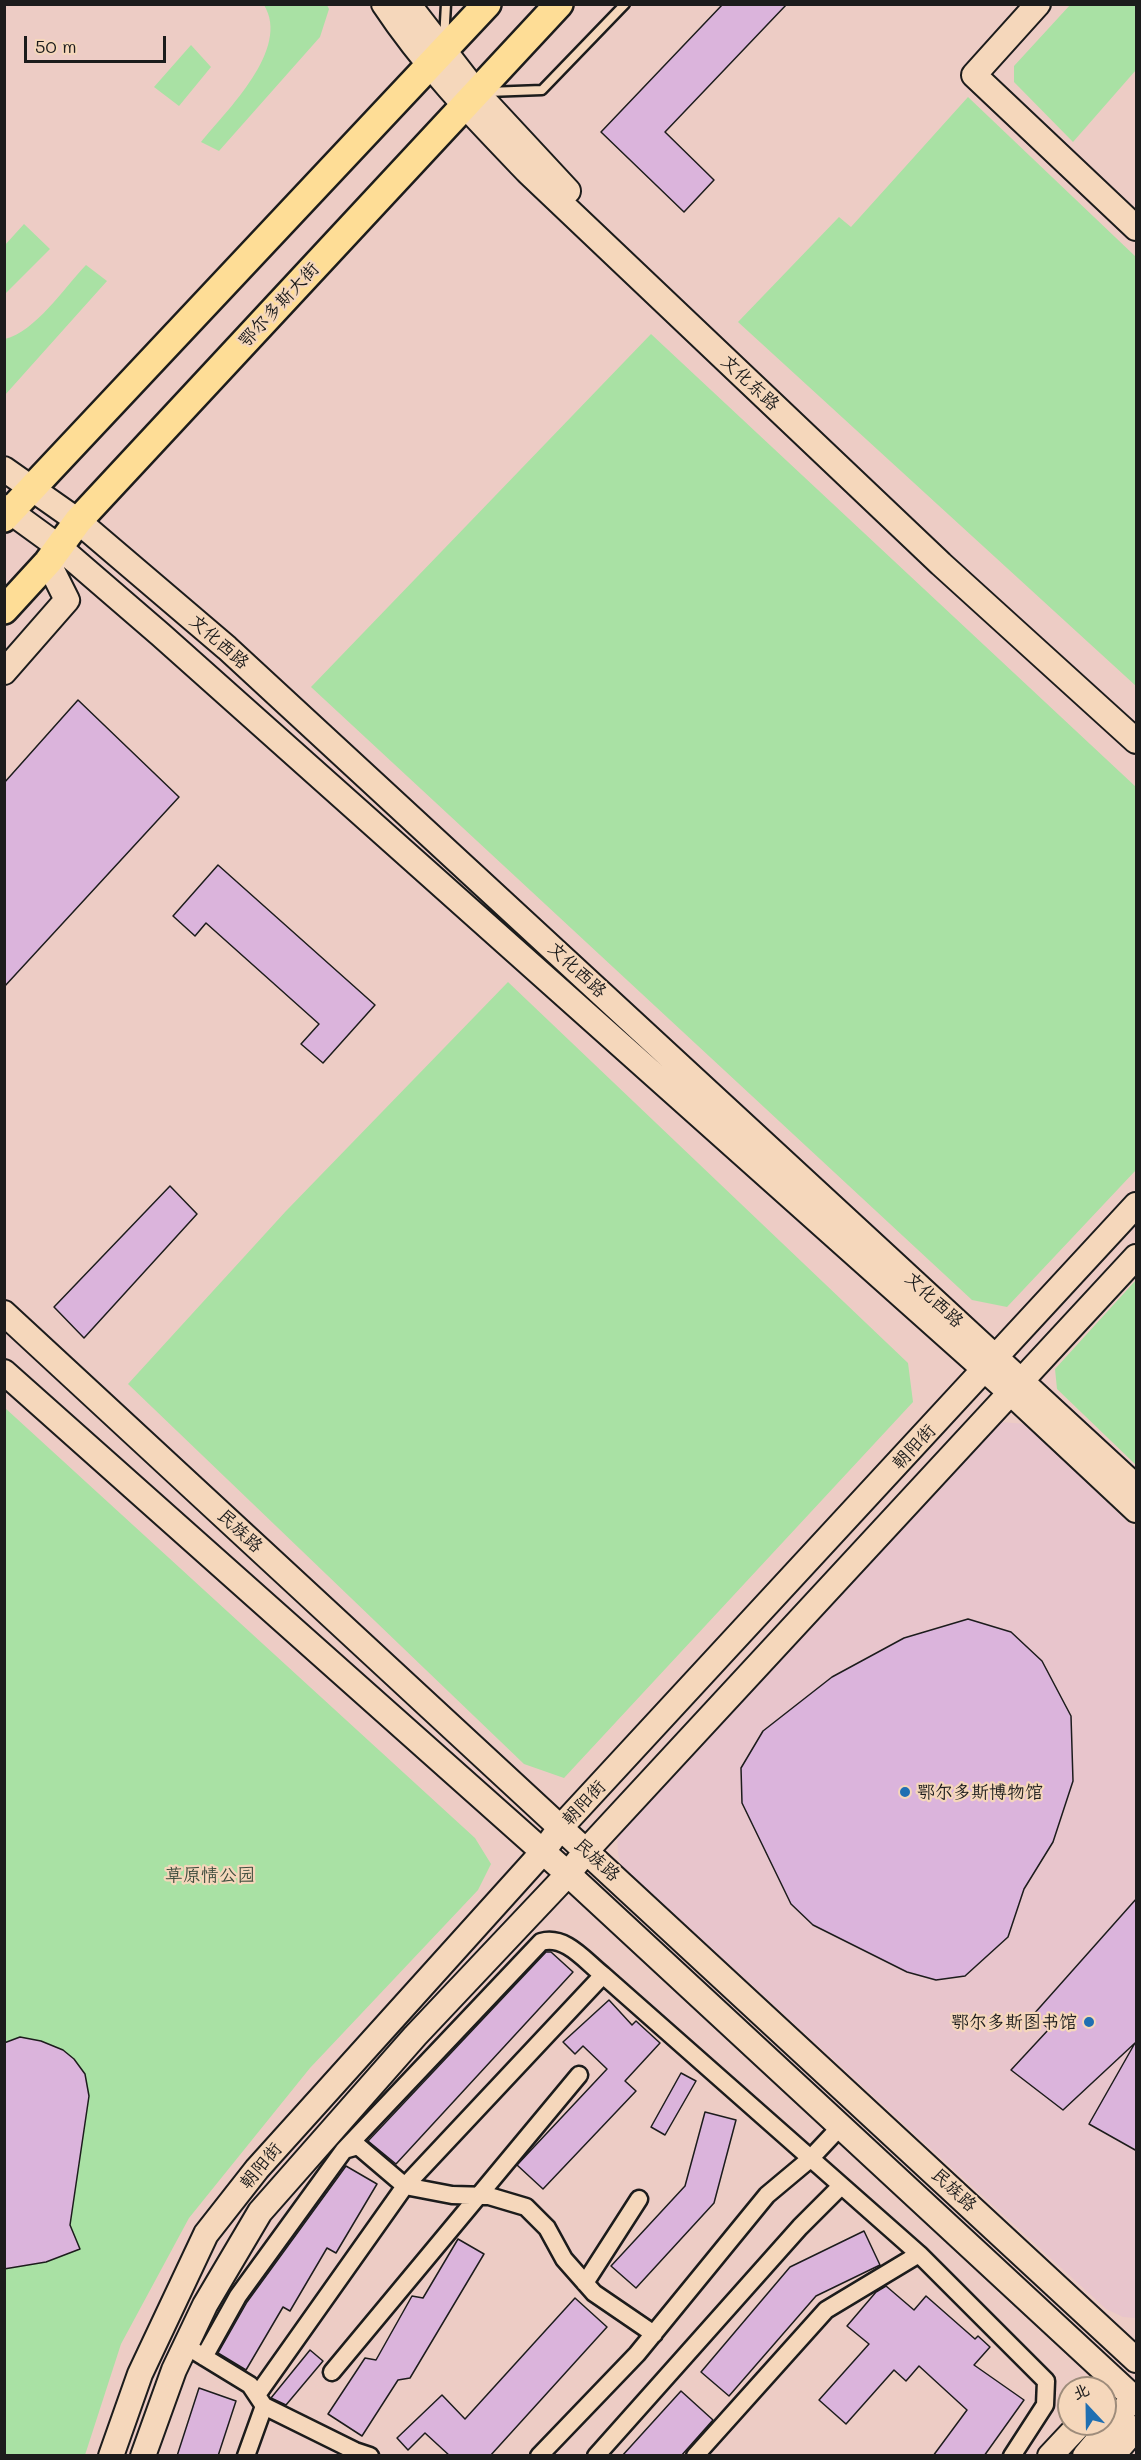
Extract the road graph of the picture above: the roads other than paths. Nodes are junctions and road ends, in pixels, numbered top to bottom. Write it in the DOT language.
graph roads {
  1 [pos="384,4"];
  2 [pos="408,4"];
  3 [pos="446,4"];
  4 [pos="487,4"];
  5 [pos="559,4"];
  6 [pos="625,4"];
  7 [pos="1038,4"];
  8 [pos="437,57"];
  9 [pos="471,99"];
  10 [pos="1137,228"];
  11 [pos="4,469"];
  12 [pos="32,489"];
  13 [pos="6,512"];
  14 [pos="78,521"];
  15 [pos="54,555"];
  16 [pos="4,610"];
  17 [pos="4,672"];
  18 [pos="1137,720"];
  19 [pos="1137,741"];
  20 [pos="1137,1205"];
  21 [pos="1137,1257"];
  22 [pos="4,1313"];
  23 [pos="991,1364"];
  24 [pos="4,1372"];
  25 [pos="1017,1388"];
  26 [pos="1137,1486"];
  27 [pos="1137,1510"];
  28 [pos="560,1828"];
  29 [pos="587,1850"];
  30 [pos="542,1853"];
  31 [pos="568,1874"];
  32 [pos="603,1976"];
  33 [pos="579,2075"];
  34 [pos="841,2126"];
  35 [pos="344,2150"];
  36 [pos="810,2159"];
  37 [pos="405,2186"];
  38 [pos="841,2186"];
  39 [pos="478,2196"];
  40 [pos="639,2199"];
  41 [pos="919,2254"];
  42 [pos="585,2283"];
  43 [pos="654,2334"];
  44 [pos="195,2351"];
  45 [pos="1137,2360"];
  46 [pos="333,2372"];
  47 [pos="1126,2395"];
  48 [pos="260,2401"];
  49 [pos="1137,2428"];
  50 [pos="1069,2436"];
  51 [pos="111,2456"];
  52 [pos="143,2456"];
  53 [pos="246,2456"];
  54 [pos="370,2456"];
  55 [pos="539,2456"];
  56 [pos="596,2456"];
  57 [pos="694,2456"];
  58 [pos="1012,2456"];
  59 [pos="1050,2456"];
  60 [pos="1085,2456"];
  61 [pos="1113,2456"];
  1 -- 8 [label="street, 文化东路"];
  2 -- 8 [label="street, 文化东路"];
  3 -- 8 [label="lane"];
  4 -- 8 [label="main road"];
  5 -- 9 [label="main road, 鄂尔多斯大街"];
  6 -- 9 [label="lane"];
  7 -- 10 [label="street"];
  8 -- 9 [label="street, 文化东路"];
  8 -- 12 [label="main road"];
  9 -- 14 [label="main road, 鄂尔多斯大街"];
  9 -- 18 [label="street, 文化东路"];
  9 -- 19 [label="street, 文化东路"];
  11 -- 12 [label="street, 文化西路"];
  12 -- 13 [label="main road"];
  12 -- 14 [label="street, 文化西路"];
  13 -- 15 [label="street, 文化西路"];
  14 -- 15 [label="main road, 鄂尔多斯大街"];
  14 -- 23 [label="street, 文化西路"];
  15 -- 16 [label="main road, 鄂尔多斯大街"];
  15 -- 17 [label="street"];
  15 -- 23 [label="street, 文化西路"];
  20 -- 23 [label="street, 朝阳街"];
  21 -- 25 [label="street, 朝阳街"];
  22 -- 28 [label="street, 民族路"];
  23 -- 25 [label="street, 文化西路"];
  23 -- 28 [label="street, 朝阳街"];
  24 -- 30 [label="street, 民族路"];
  25 -- 26 [label="street, 文化西路"];
  25 -- 27 [label="street, 文化西路"];
  25 -- 29 [label="street, 朝阳街"];
  28 -- 29 [label="street, 民族路"];
  28 -- 30 [label="street, 朝阳街"];
  29 -- 31 [label="street, 朝阳街"];
  29 -- 45 [label="street, 民族路"];
  30 -- 31 [label="street, 民族路"];
  30 -- 51 [label="street, 朝阳街"];
  31 -- 34 [label="street, 民族路"];
  31 -- 44 [label="street, 朝阳街"];
  32 -- 35 [label="street"];
  32 -- 36 [label="street"];
  32 -- 37 [label="street"];
  33 -- 39 [label="street"];
  34 -- 36 [label="street"];
  34 -- 47 [label="street, 民族路"];
  35 -- 37 [label="street"];
  35 -- 44 [label="street"];
  36 -- 38 [label="street"];
  36 -- 43 [label="street"];
  37 -- 39 [label="street"];
  37 -- 48 [label="street"];
  38 -- 41 [label="street"];
  38 -- 56 [label="street"];
  39 -- 42 [label="street"];
  39 -- 46 [label="street"];
  40 -- 42 [label="street"];
  41 -- 57 [label="street"];
  41 -- 58 [label="street"];
  42 -- 43 [label="street"];
  43 -- 55 [label="street"];
  44 -- 48 [label="street"];
  44 -- 52 [label="street, 朝阳街"];
  45 -- 47 [label="street"];
  47 -- 60 [label="street"];
  48 -- 53 [label="street"];
  48 -- 54 [label="street"];
  49 -- 61 [label="street"];
  50 -- 59 [label="street"];
}
